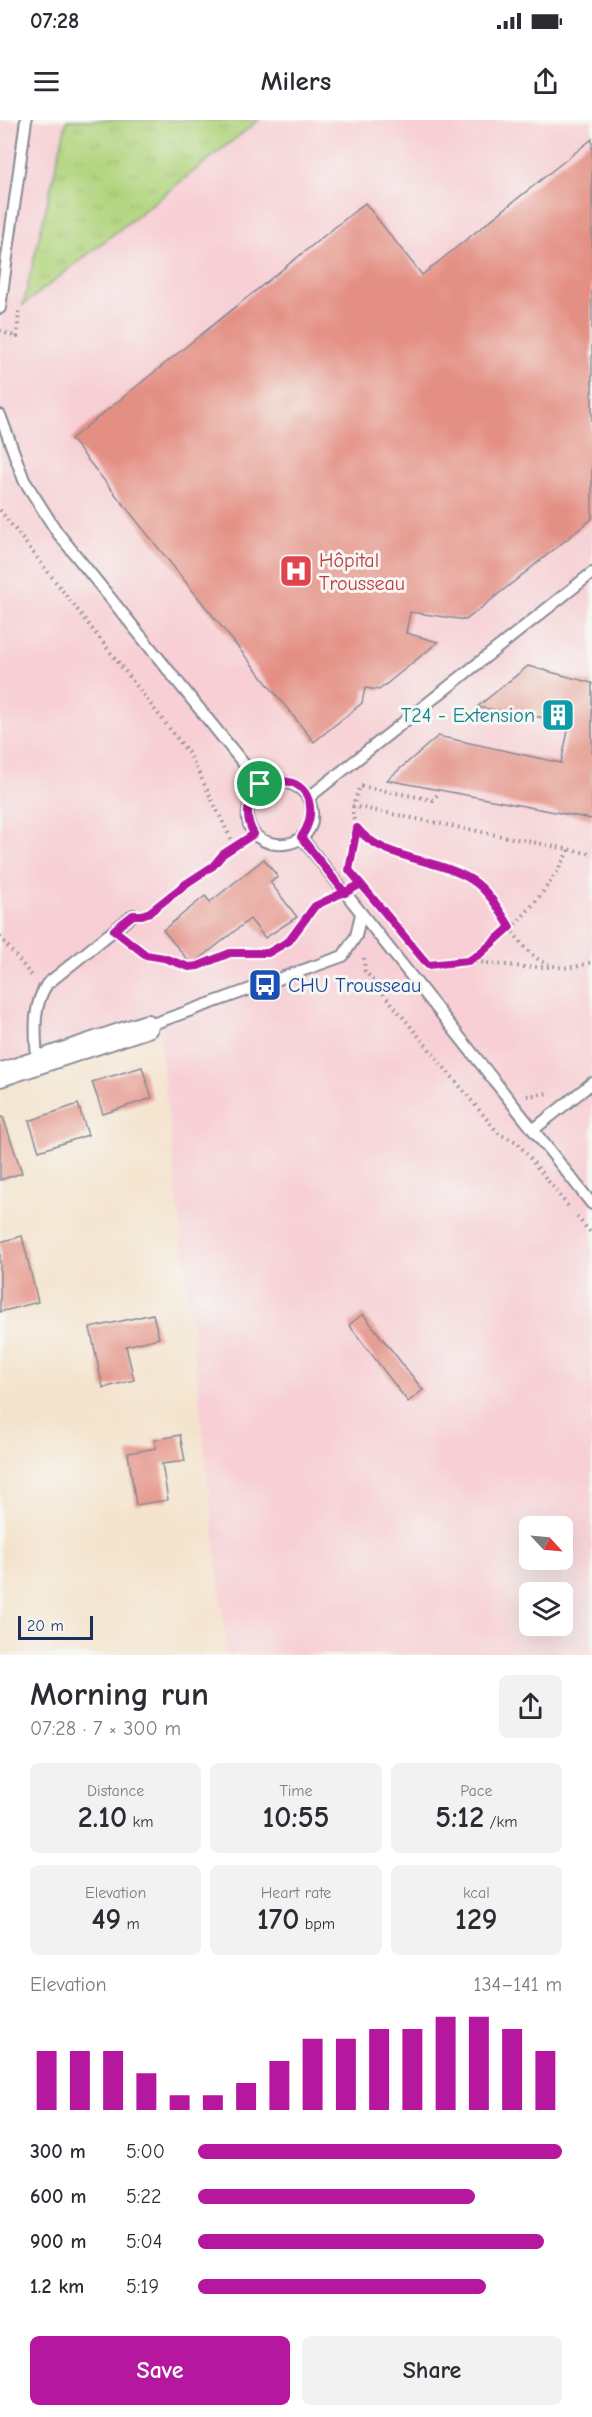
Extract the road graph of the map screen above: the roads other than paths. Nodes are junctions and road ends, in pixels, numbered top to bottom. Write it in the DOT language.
graph roads {
  1 [pos="26,120"];
  2 [pos="0,308"];
  3 [pos="0,415"];
  4 [pos="592,573"];
  5 [pos="260,784"];
  6 [pos="308,798"];
  7 [pos="301,837"];
  8 [pos="361,914"];
  9 [pos="133,915"];
  10 [pos="147,1026"];
  11 [pos="37,1063"];
  12 [pos="0,1076"];
  13 [pos="592,1083"];
  14 [pos="532,1130"];
  15 [pos="592,1204"];
  1 -- 2 [label="lane"];
  3 -- 5 [label="lane"];
  4 -- 6 [label="lane"];
  5 -- 6 [label="lane"];
  5 -- 7 [label="lane"];
  6 -- 7 [label="lane"];
  7 -- 8 [label="lane"];
  8 -- 10 [label="lane"];
  8 -- 14 [label="lane"];
  9 -- 11 [label="lane"];
  10 -- 11 [label="street"];
  11 -- 12 [label="street"];
  13 -- 14 [label="lane"];
  14 -- 15 [label="lane"];
}
